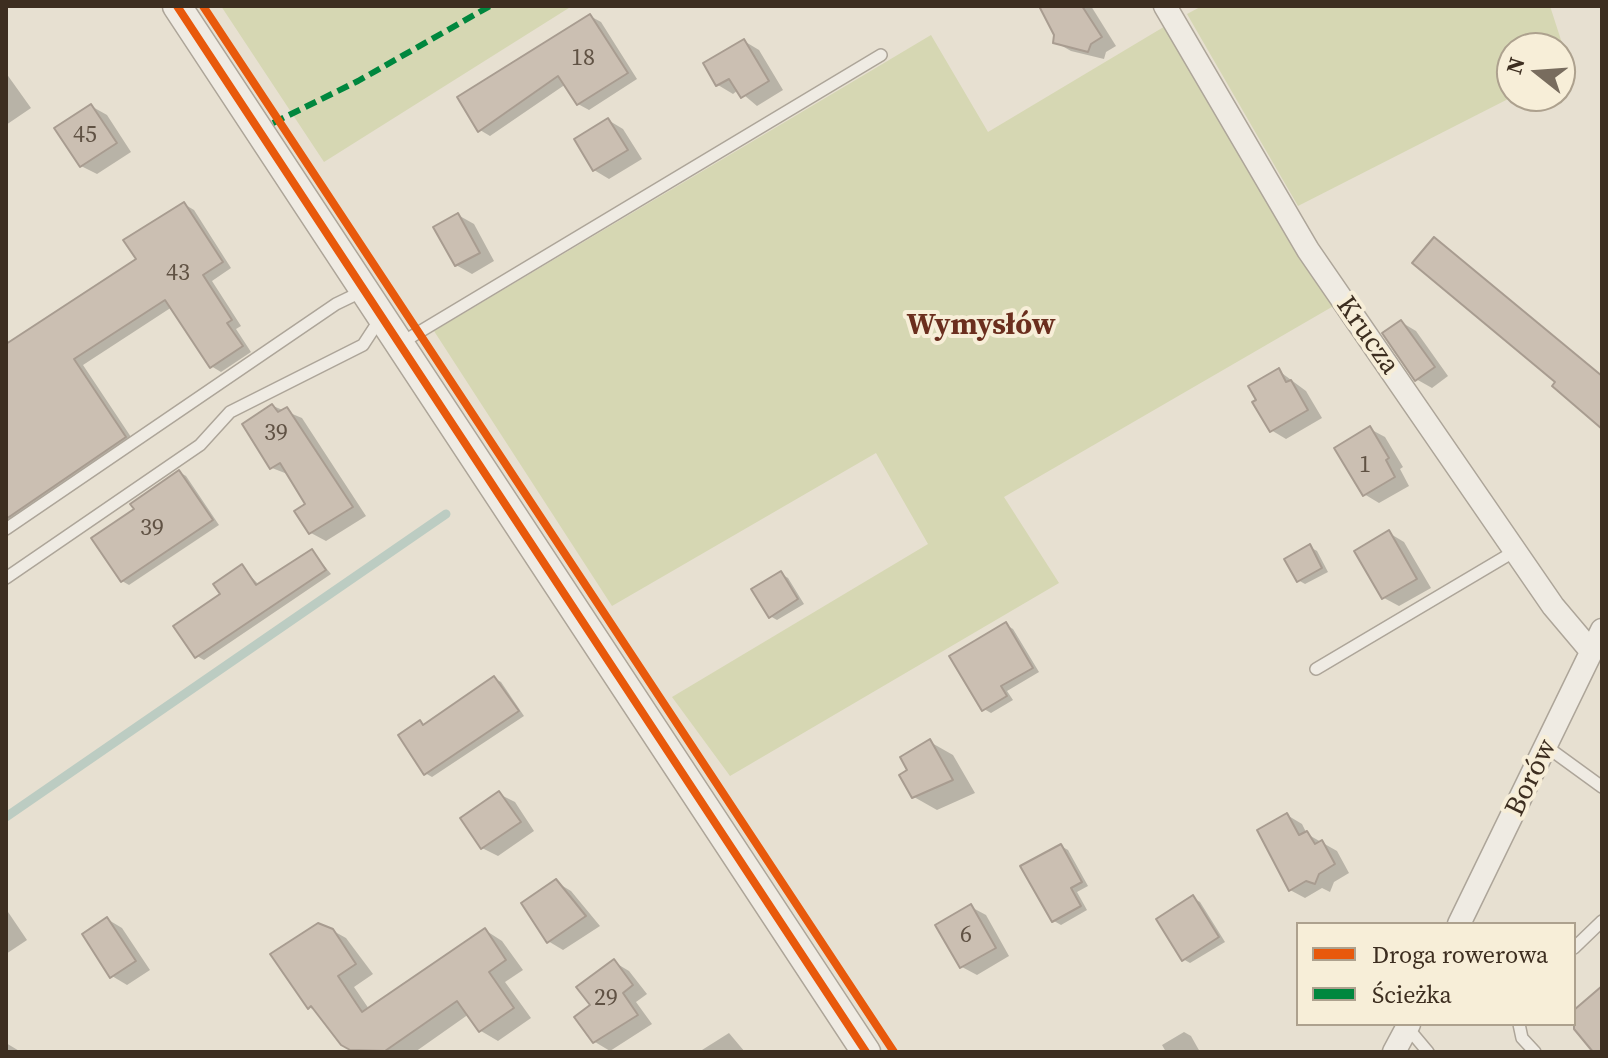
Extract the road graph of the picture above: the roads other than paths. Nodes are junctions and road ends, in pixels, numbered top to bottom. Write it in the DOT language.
graph roads {
  1 [pos="177,6"];
  2 [pos="1165,6"];
  3 [pos="881,55"];
  4 [pos="365,290"];
  5 [pos="382,316"];
  6 [pos="401,343"];
  7 [pos="6,529"];
  8 [pos="1515,551"];
  9 [pos="6,578"];
  10 [pos="1602,630"];
  11 [pos="1591,651"];
  12 [pos="1316,669"];
  13 [pos="1547,747"];
  14 [pos="1602,787"];
  15 [pos="1602,921"];
  16 [pos="1460,922"];
  17 [pos="1576,946"];
  18 [pos="1408,1026"];
  19 [pos="1519,1026"];
  20 [pos="866,1052"];
  21 [pos="1394,1052"];
  22 [pos="1428,1052"];
  23 [pos="1535,1052"];
  1 -- 4 [label="street"];
  2 -- 8 [label="street, Krucza"];
  3 -- 6 [label="lane"];
  4 -- 5 [label="street"];
  4 -- 7 [label="lane"];
  5 -- 6 [label="street"];
  5 -- 9 [label="lane"];
  6 -- 20 [label="street"];
  8 -- 11 [label="street, Krucza"];
  8 -- 12 [label="lane"];
  10 -- 11 [label="street, Borów"];
  11 -- 13 [label="street, Borów"];
  13 -- 14 [label="lane"];
  13 -- 16 [label="street, Borów"];
  15 -- 17 [label="lane"];
  18 -- 21 [label="street"];
  18 -- 22 [label="lane"];
  19 -- 23 [label="lane"];
}
